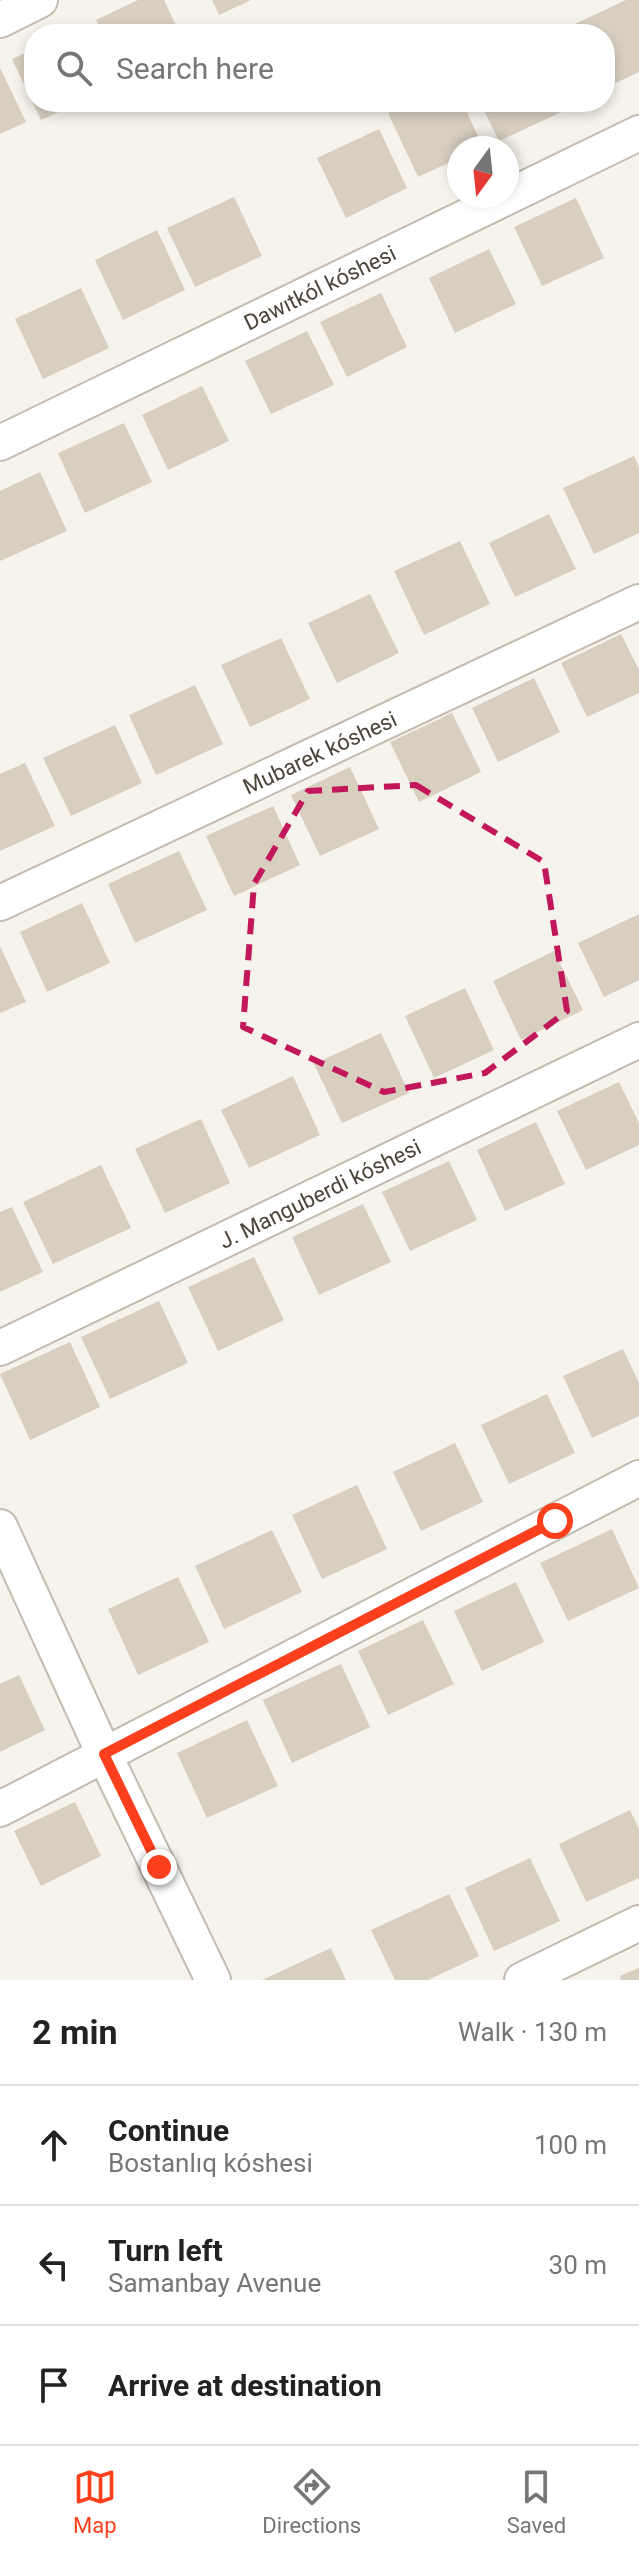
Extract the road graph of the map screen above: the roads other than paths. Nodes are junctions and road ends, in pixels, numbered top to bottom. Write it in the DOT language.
graph roads {
  1 [pos="40,0"];
  2 [pos="0,20"];
  3 [pos="639,133"];
  4 [pos="0,443"];
  5 [pos="639,602"];
  6 [pos="0,903"];
  7 [pos="639,1040"];
  8 [pos="0,1348"];
  9 [pos="639,1478"];
  10 [pos="0,1527"];
  11 [pos="104,1754"];
  12 [pos="0,1809"];
  13 [pos="639,1923"];
  14 [pos="213,1980"];
  15 [pos="522,1980"];
  1 -- 2 [label="street"];
  3 -- 4 [label="street, Dawıtkól kóshesi"];
  5 -- 6 [label="street, Mubarek kóshesi"];
  7 -- 8 [label="street, J. Manguberdi kóshesi"];
  9 -- 11 [label="street"];
  10 -- 11 [label="street"];
  11 -- 12 [label="street"];
  11 -- 14 [label="street"];
  13 -- 15 [label="street"];
}
